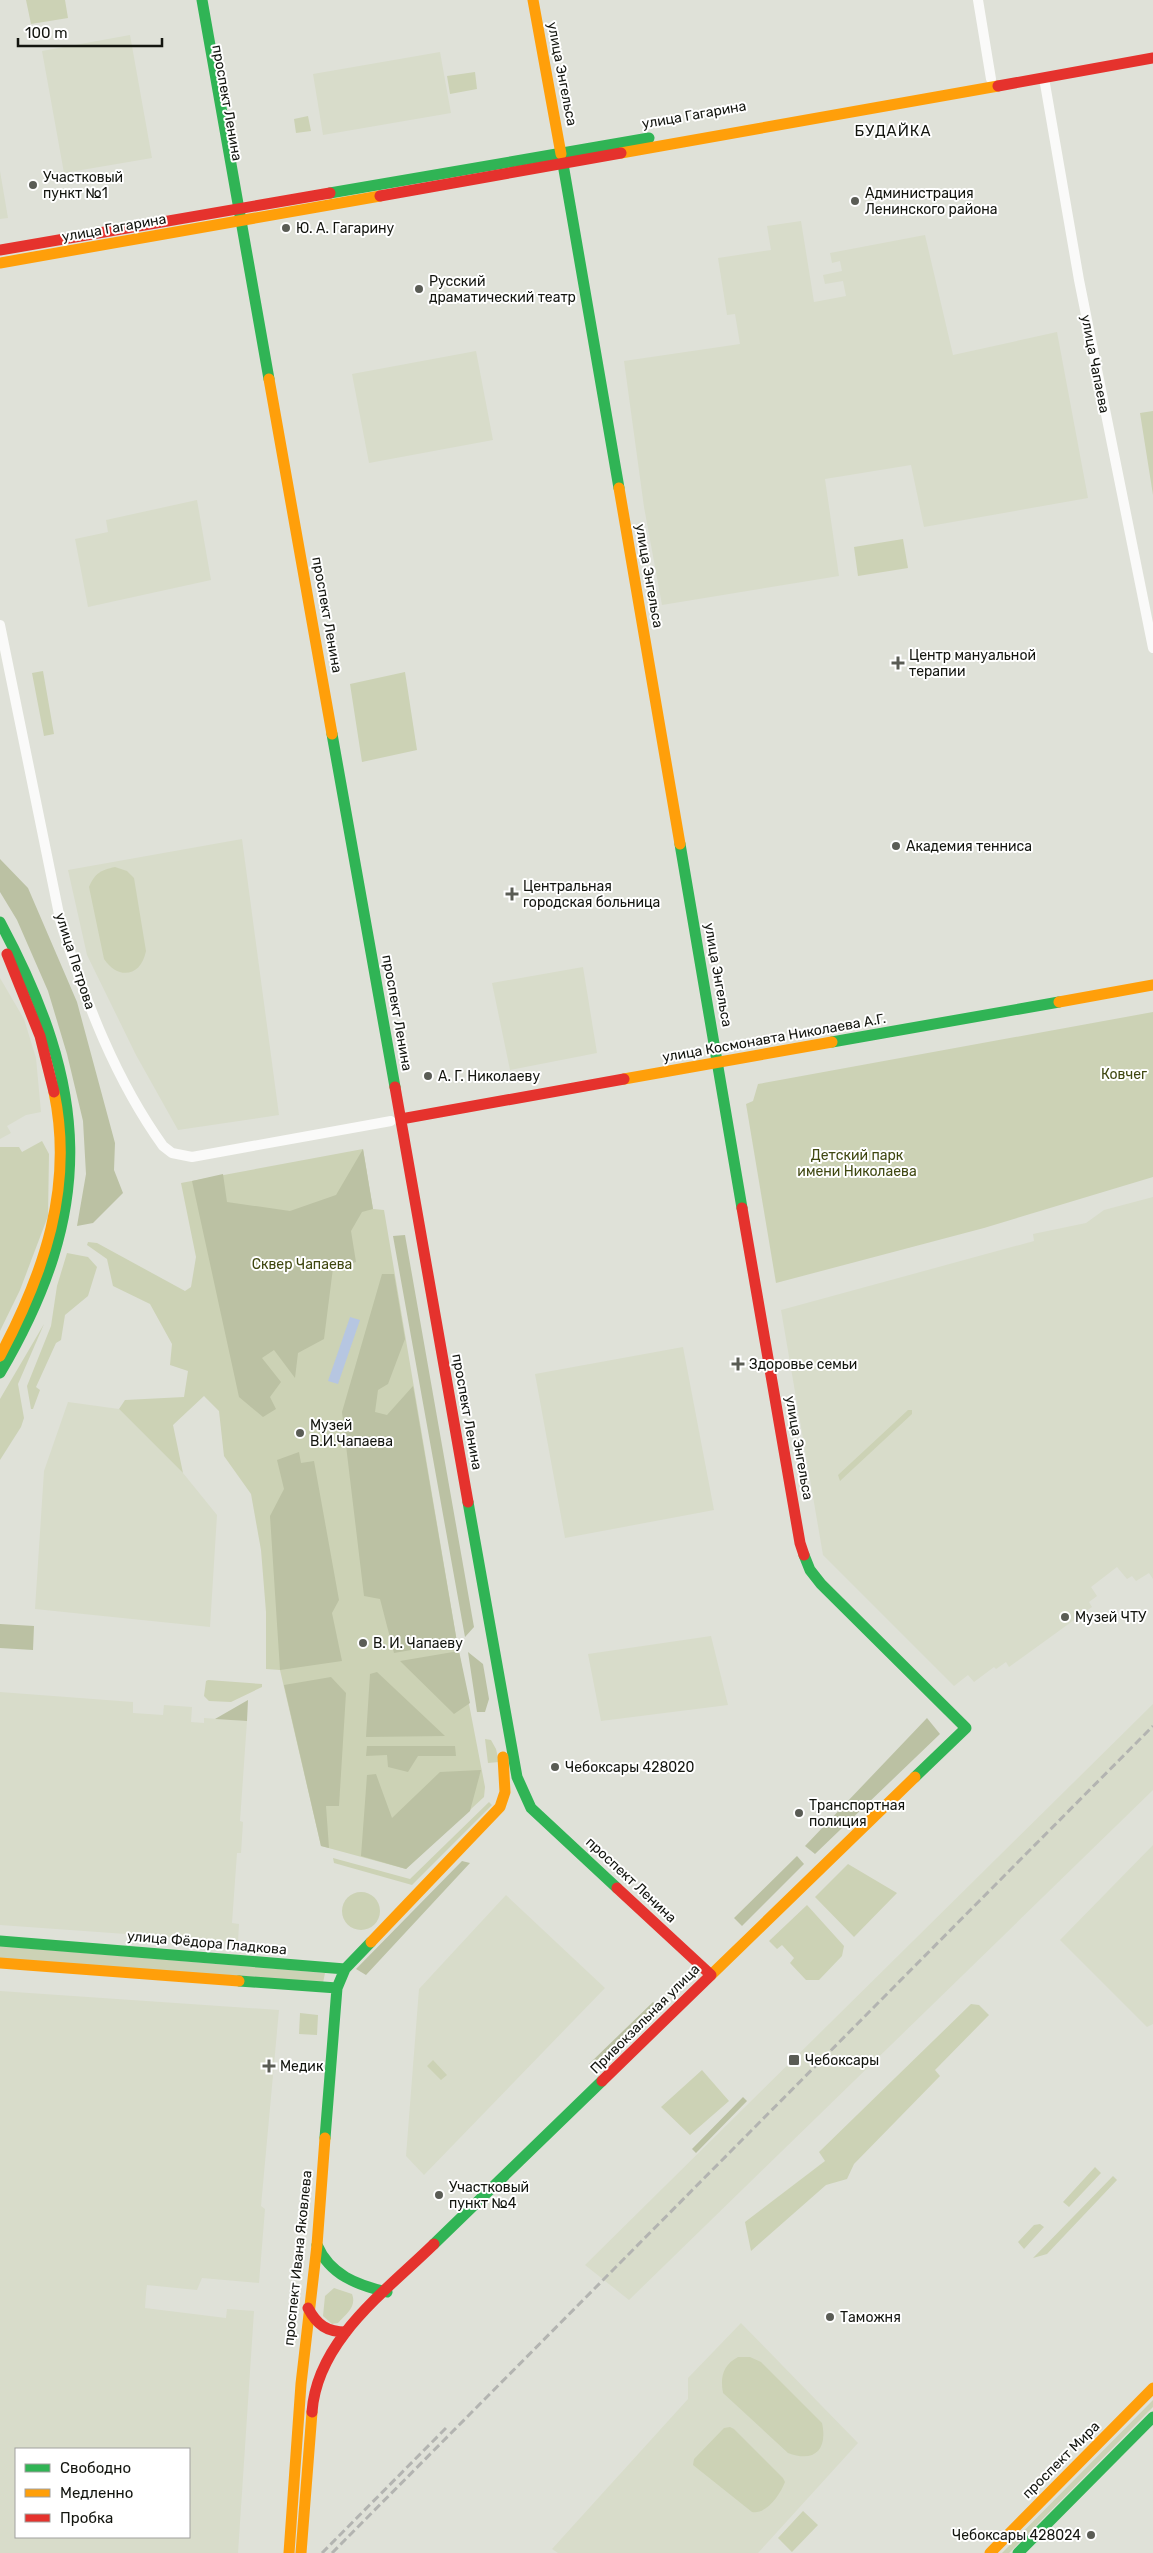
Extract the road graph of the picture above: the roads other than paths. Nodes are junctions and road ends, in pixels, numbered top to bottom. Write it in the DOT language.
graph roads {
  1 [pos="193,0"];
  2 [pos="202,0"];
  3 [pos="533,0"];
  4 [pos="978,0"];
  5 [pos="1153,50"];
  6 [pos="1153,58"];
  7 [pos="1043,74"];
  8 [pos="992,83"];
  9 [pos="562,159"];
  10 [pos="236,209"];
  11 [pos="238,222"];
  12 [pos="0,250"];
  13 [pos="0,263"];
  14 [pos="0,625"];
  15 [pos="1153,648"];
  16 [pos="0,922"];
  17 [pos="0,940"];
  18 [pos="1153,985"];
  19 [pos="718,1064"];
  20 [pos="396,1120"];
  21 [pos="296,1138"];
  22 [pos="0,1356"];
  23 [pos="0,1373"];
  24 [pos="966,1728"];
  25 [pos="500,1807"];
  26 [pos="531,1808"];
  27 [pos="0,1941"];
  28 [pos="67,1946"];
  29 [pos="0,1963"];
  30 [pos="65,1968"];
  31 [pos="345,1968"];
  32 [pos="711,1975"];
  33 [pos="336,1988"];
  34 [pos="317,2245"];
  35 [pos="387,2292"];
  36 [pos="308,2308"];
  37 [pos="346,2332"];
  38 [pos="1152,2391"];
  39 [pos="1153,2417"];
  40 [pos="289,2553"];
  41 [pos="302,2553"];
  42 [pos="990,2553"];
  43 [pos="1018,2553"];
  1 -- 10 [label="main road, проспект Ленина"];
  2 -- 10 [label="main road, проспект Ленина"];
  3 -- 9 [label="main road, улица Энгельса"];
  4 -- 8 [label="street"];
  5 -- 7 [label="main road, улица Гагарина"];
  6 -- 7 [label="main road, улица Гагарина"];
  7 -- 8 [label="main road, улица Гагарина"];
  7 -- 15 [label="street, улица Чапаева"];
  8 -- 9 [label="main road, улица Гагарина"];
  9 -- 10 [label="main road, улица Гагарина"];
  9 -- 11 [label="main road, улица Гагарина"];
  9 -- 19 [label="main road, улица Энгельса"];
  10 -- 11 [label="main road, проспект Ленина"];
  10 -- 12 [label="main road, улица Гагарина"];
  11 -- 13 [label="main road, улица Гагарина"];
  11 -- 20 [label="main road, проспект Ленина"];
  14 -- 21 [label="street, улица Петрова"];
  16 -- 23 [label="main road"];
  17 -- 22 [label="main road"];
  18 -- 19 [label="main road, улица Космонавта Николаева А.Г."];
  19 -- 20 [label="main road, улица Космонавта Николаева А.Г."];
  19 -- 24 [label="main road, улица Энгельса"];
  20 -- 21 [label="street, улица Космонавта Николаева А.Г."];
  20 -- 25 [label="main road, проспект Ленина"];
  20 -- 26 [label="main road, проспект Ленина"];
  24 -- 32 [label="main road, Привокзальная улица"];
  25 -- 26 [label="main road"];
  25 -- 31 [label="main road"];
  26 -- 32 [label="main road, проспект Ленина"];
  27 -- 28 [label="main road, улица Фёдора Гладкова"];
  28 -- 30 [label="main road"];
  28 -- 31 [label="main road, улица Фёдора Гладкова"];
  29 -- 30 [label="main road"];
  30 -- 33 [label="main road"];
  31 -- 33 [label="main road, проспект Ивана Яковлева"];
  32 -- 35 [label="main road, Привокзальная улица"];
  33 -- 34 [label="main road, проспект Ивана Яковлева"];
  34 -- 35 [label="main road"];
  34 -- 36 [label="main road, проспект Ивана Яковлева"];
  35 -- 37 [label="main road, Привокзальная улица"];
  36 -- 37 [label="main road"];
  36 -- 40 [label="main road, проспект Ивана Яковлева"];
  37 -- 41 [label="main road"];
  38 -- 42 [label="main road, проспект Мира"];
  39 -- 43 [label="main road"];
}
